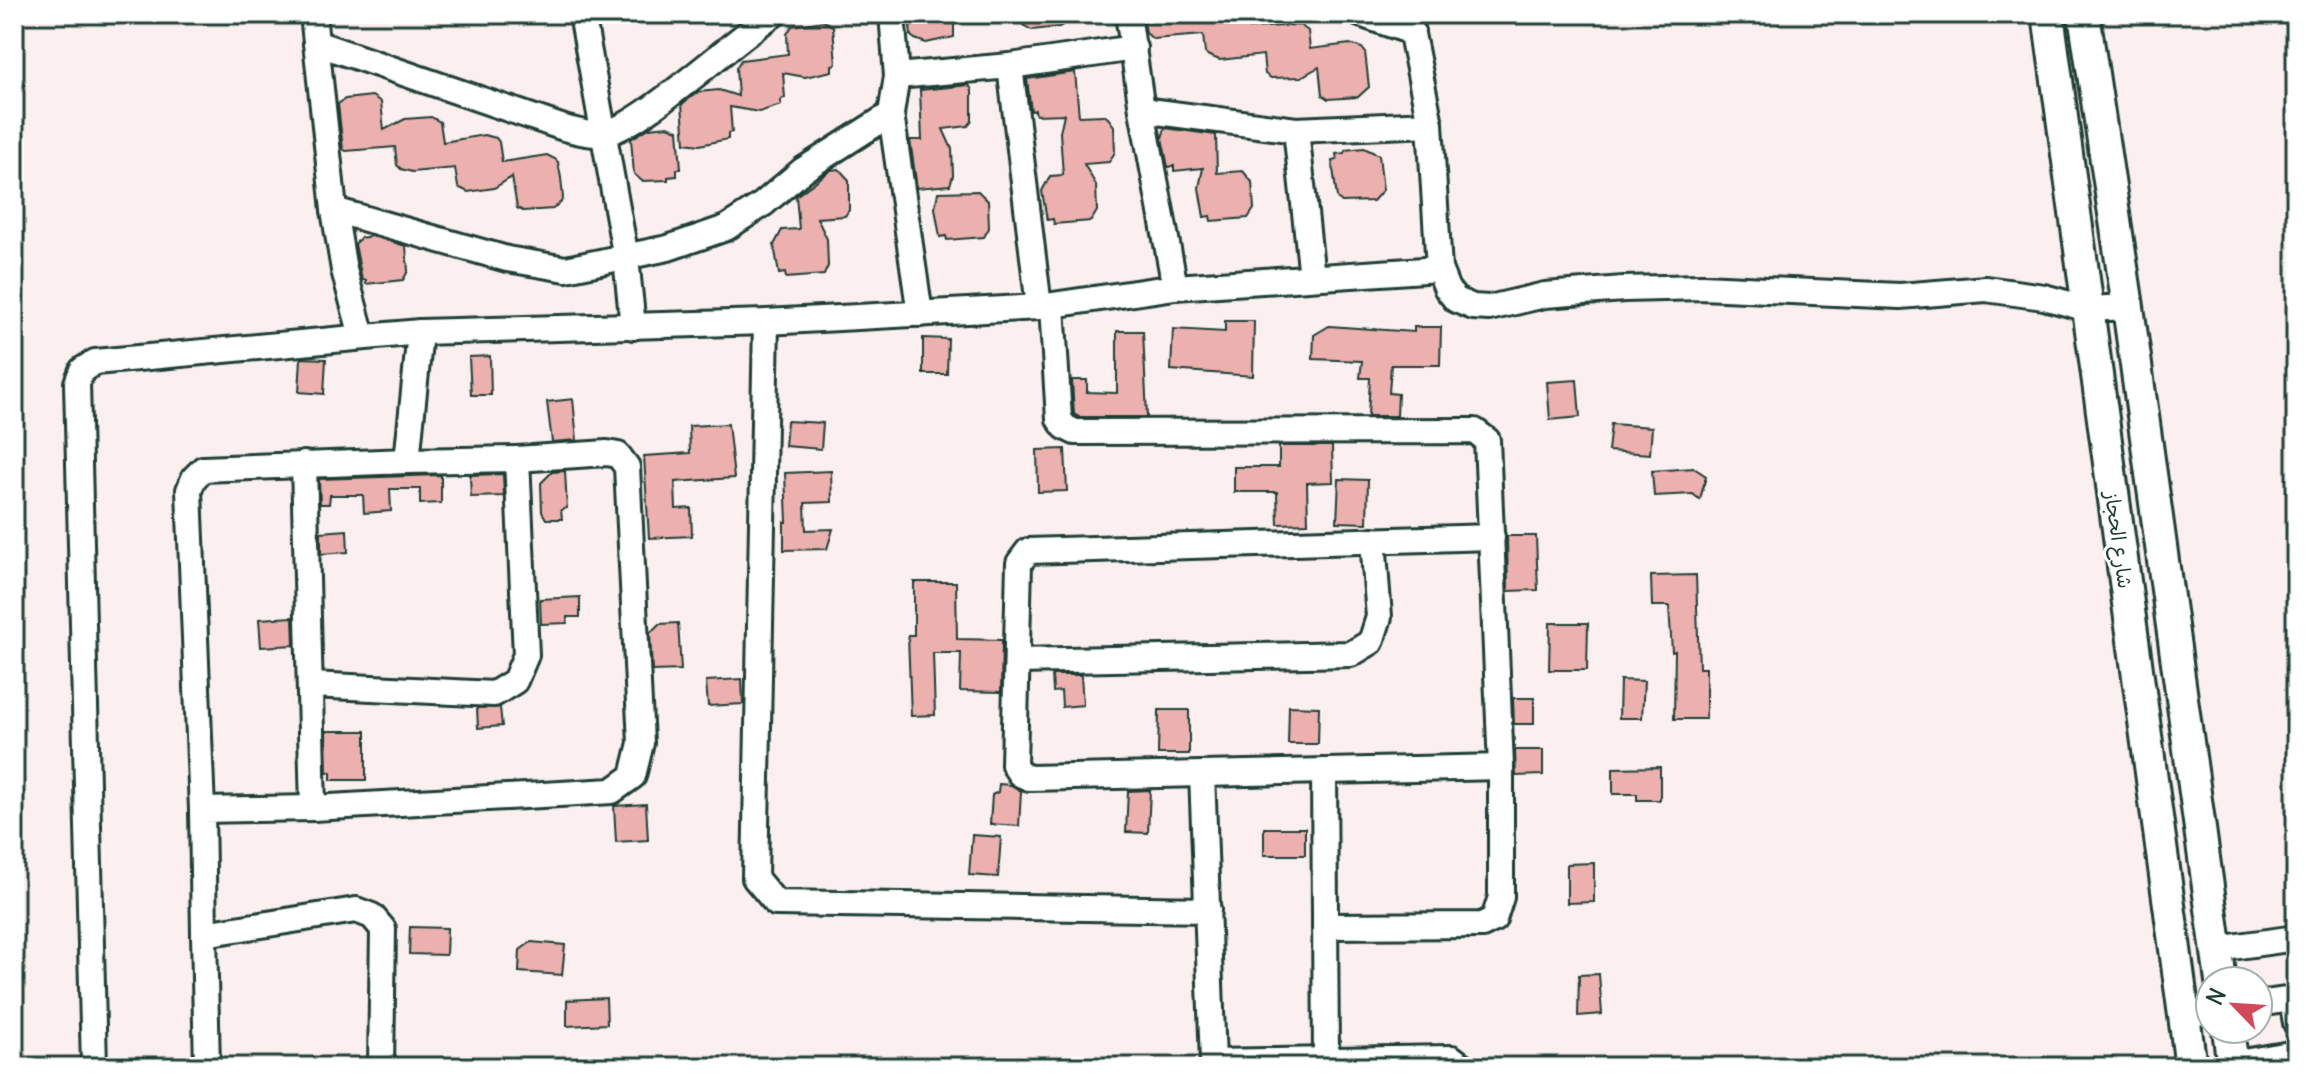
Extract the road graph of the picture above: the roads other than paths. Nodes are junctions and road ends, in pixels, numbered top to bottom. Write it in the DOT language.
graph roads {
  1 [pos="313,14"];
  2 [pos="582,14"];
  3 [pos="774,14"];
  4 [pos="892,14"];
  5 [pos="1128,14"];
  6 [pos="1360,14"];
  7 [pos="2048,14"];
  8 [pos="2084,14"];
  9 [pos="1410,23"];
  10 [pos="316,43"];
  11 [pos="1134,48"];
  12 [pos="1010,66"];
  13 [pos="897,76"];
  14 [pos="1142,110"];
  15 [pos="891,114"];
  16 [pos="1430,124"];
  17 [pos="1296,130"];
  18 [pos="604,134"];
  19 [pos="334,210"];
  20 [pos="626,258"];
  21 [pos="1439,269"];
  22 [pos="1312,277"];
  23 [pos="1175,287"];
  24 [pos="1045,306"];
  25 [pos="2128,307"];
  26 [pos="2088,309"];
  27 [pos="920,314"];
  28 [pos="766,322"];
  29 [pos="633,327"];
  30 [pos="420,332"];
  31 [pos="362,336"];
  32 [pos="517,459"];
  33 [pos="407,461"];
  34 [pos="304,464"];
  35 [pos="1492,537"];
  36 [pos="1373,540"];
  37 [pos="1017,661"];
  38 [pos="311,685"];
  39 [pos="1501,767"];
  40 [pos="1324,771"];
  41 [pos="1202,774"];
  42 [pos="313,808"];
  43 [pos="202,810"];
  44 [pos="1208,910"];
  45 [pos="1325,926"];
  46 [pos="204,934"];
  47 [pos="2296,938"];
  48 [pos="2217,949"];
  49 [pos="2219,965"];
  50 [pos="2194,994"];
  51 [pos="2294,998"];
  52 [pos="2274,1001"];
  53 [pos="2296,1023"];
  54 [pos="2194,1040"];
  55 [pos="2230,1045"];
  56 [pos="2296,1053"];
  57 [pos="1326,1058"];
  58 [pos="1213,1064"];
  59 [pos="2232,1066"];
  60 [pos="94,1067"];
  61 [pos="207,1067"];
  62 [pos="381,1067"];
  63 [pos="1464,1067"];
  64 [pos="2191,1067"];
  1 -- 10 [label="street"];
  2 -- 18 [label="street"];
  3 -- 18 [label="street"];
  4 -- 13 [label="street"];
  5 -- 11 [label="street"];
  6 -- 9 [label="street"];
  7 -- 26 [label="main road, شارع الحجاز"];
  8 -- 25 [label="main road, شارع الحجاز"];
  9 -- 16 [label="street"];
  10 -- 18 [label="street"];
  10 -- 19 [label="street"];
  11 -- 12 [label="street"];
  11 -- 14 [label="street"];
  12 -- 13 [label="street"];
  12 -- 24 [label="street"];
  13 -- 15 [label="street"];
  14 -- 17 [label="street"];
  14 -- 23 [label="street"];
  15 -- 20 [label="street"];
  15 -- 27 [label="street"];
  16 -- 17 [label="street"];
  16 -- 21 [label="street"];
  17 -- 22 [label="street"];
  18 -- 20 [label="street"];
  19 -- 20 [label="street"];
  19 -- 31 [label="street"];
  20 -- 29 [label="street"];
  21 -- 22 [label="street"];
  21 -- 26 [label="street"];
  22 -- 23 [label="street"];
  23 -- 24 [label="street"];
  24 -- 27 [label="street"];
  24 -- 35 [label="street"];
  25 -- 26 [label="street"];
  25 -- 48 [label="main road, شارع الحجاز"];
  26 -- 50 [label="main road, شارع الحجاز"];
  27 -- 28 [label="street"];
  28 -- 29 [label="street"];
  28 -- 44 [label="street"];
  29 -- 30 [label="street"];
  30 -- 31 [label="street"];
  30 -- 33 [label="street"];
  31 -- 60 [label="street"];
  32 -- 33 [label="street"];
  32 -- 38 [label="street"];
  32 -- 42 [label="street"];
  33 -- 34 [label="street"];
  34 -- 38 [label="street"];
  34 -- 43 [label="street"];
  35 -- 36 [label="street"];
  35 -- 39 [label="street"];
  36 -- 37 [label="street"];
  36 -- 37 [label="street"];
  37 -- 41 [label="street"];
  38 -- 42 [label="street"];
  39 -- 40 [label="street"];
  39 -- 45 [label="street"];
  40 -- 41 [label="street"];
  40 -- 45 [label="street"];
  41 -- 44 [label="street"];
  42 -- 43 [label="street"];
  43 -- 46 [label="street"];
  44 -- 58 [label="street"];
  45 -- 57 [label="street"];
  46 -- 61 [label="street"];
  46 -- 62 [label="street"];
  47 -- 48 [label="street"];
  48 -- 49 [label="main road, شارع الحجاز"];
  51 -- 52 [label="street"];
  51 -- 53 [label="street"];
  54 -- 64 [label="main road, شارع الحجاز"];
  55 -- 59 [label="main road"];
  56 -- 59 [label="street"];
  57 -- 58 [label="street"];
  57 -- 63 [label="street"];
}
